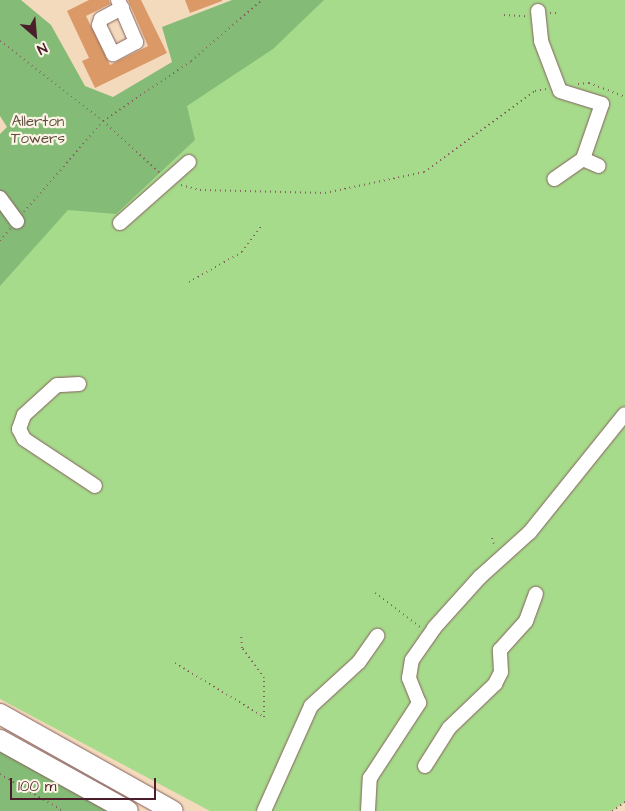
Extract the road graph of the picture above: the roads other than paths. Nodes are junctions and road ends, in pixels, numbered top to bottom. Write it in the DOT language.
graph roads {
  1 [pos="538,11"];
  2 [pos="583,159"];
  3 [pos="189,162"];
  4 [pos="599,166"];
  5 [pos="554,179"];
  6 [pos="0,198"];
  7 [pos="16,221"];
  8 [pos="120,223"];
  9 [pos="80,384"];
  10 [pos="625,414"];
  11 [pos="95,486"];
  12 [pos="536,594"];
  13 [pos="377,636"];
  14 [pos="0,714"];
  15 [pos="0,740"];
  16 [pos="425,766"];
  17 [pos="128,811"];
  18 [pos="173,811"];
  19 [pos="264,811"];
  20 [pos="368,811"];
  1 -- 2 [label="street"];
  2 -- 4 [label="street"];
  2 -- 5 [label="street"];
  3 -- 8 [label="street"];
  6 -- 7 [label="street"];
  9 -- 11 [label="street"];
  10 -- 20 [label="street"];
  12 -- 16 [label="street"];
  13 -- 19 [label="street"];
  14 -- 18 [label="highway"];
  15 -- 17 [label="highway"];
}
